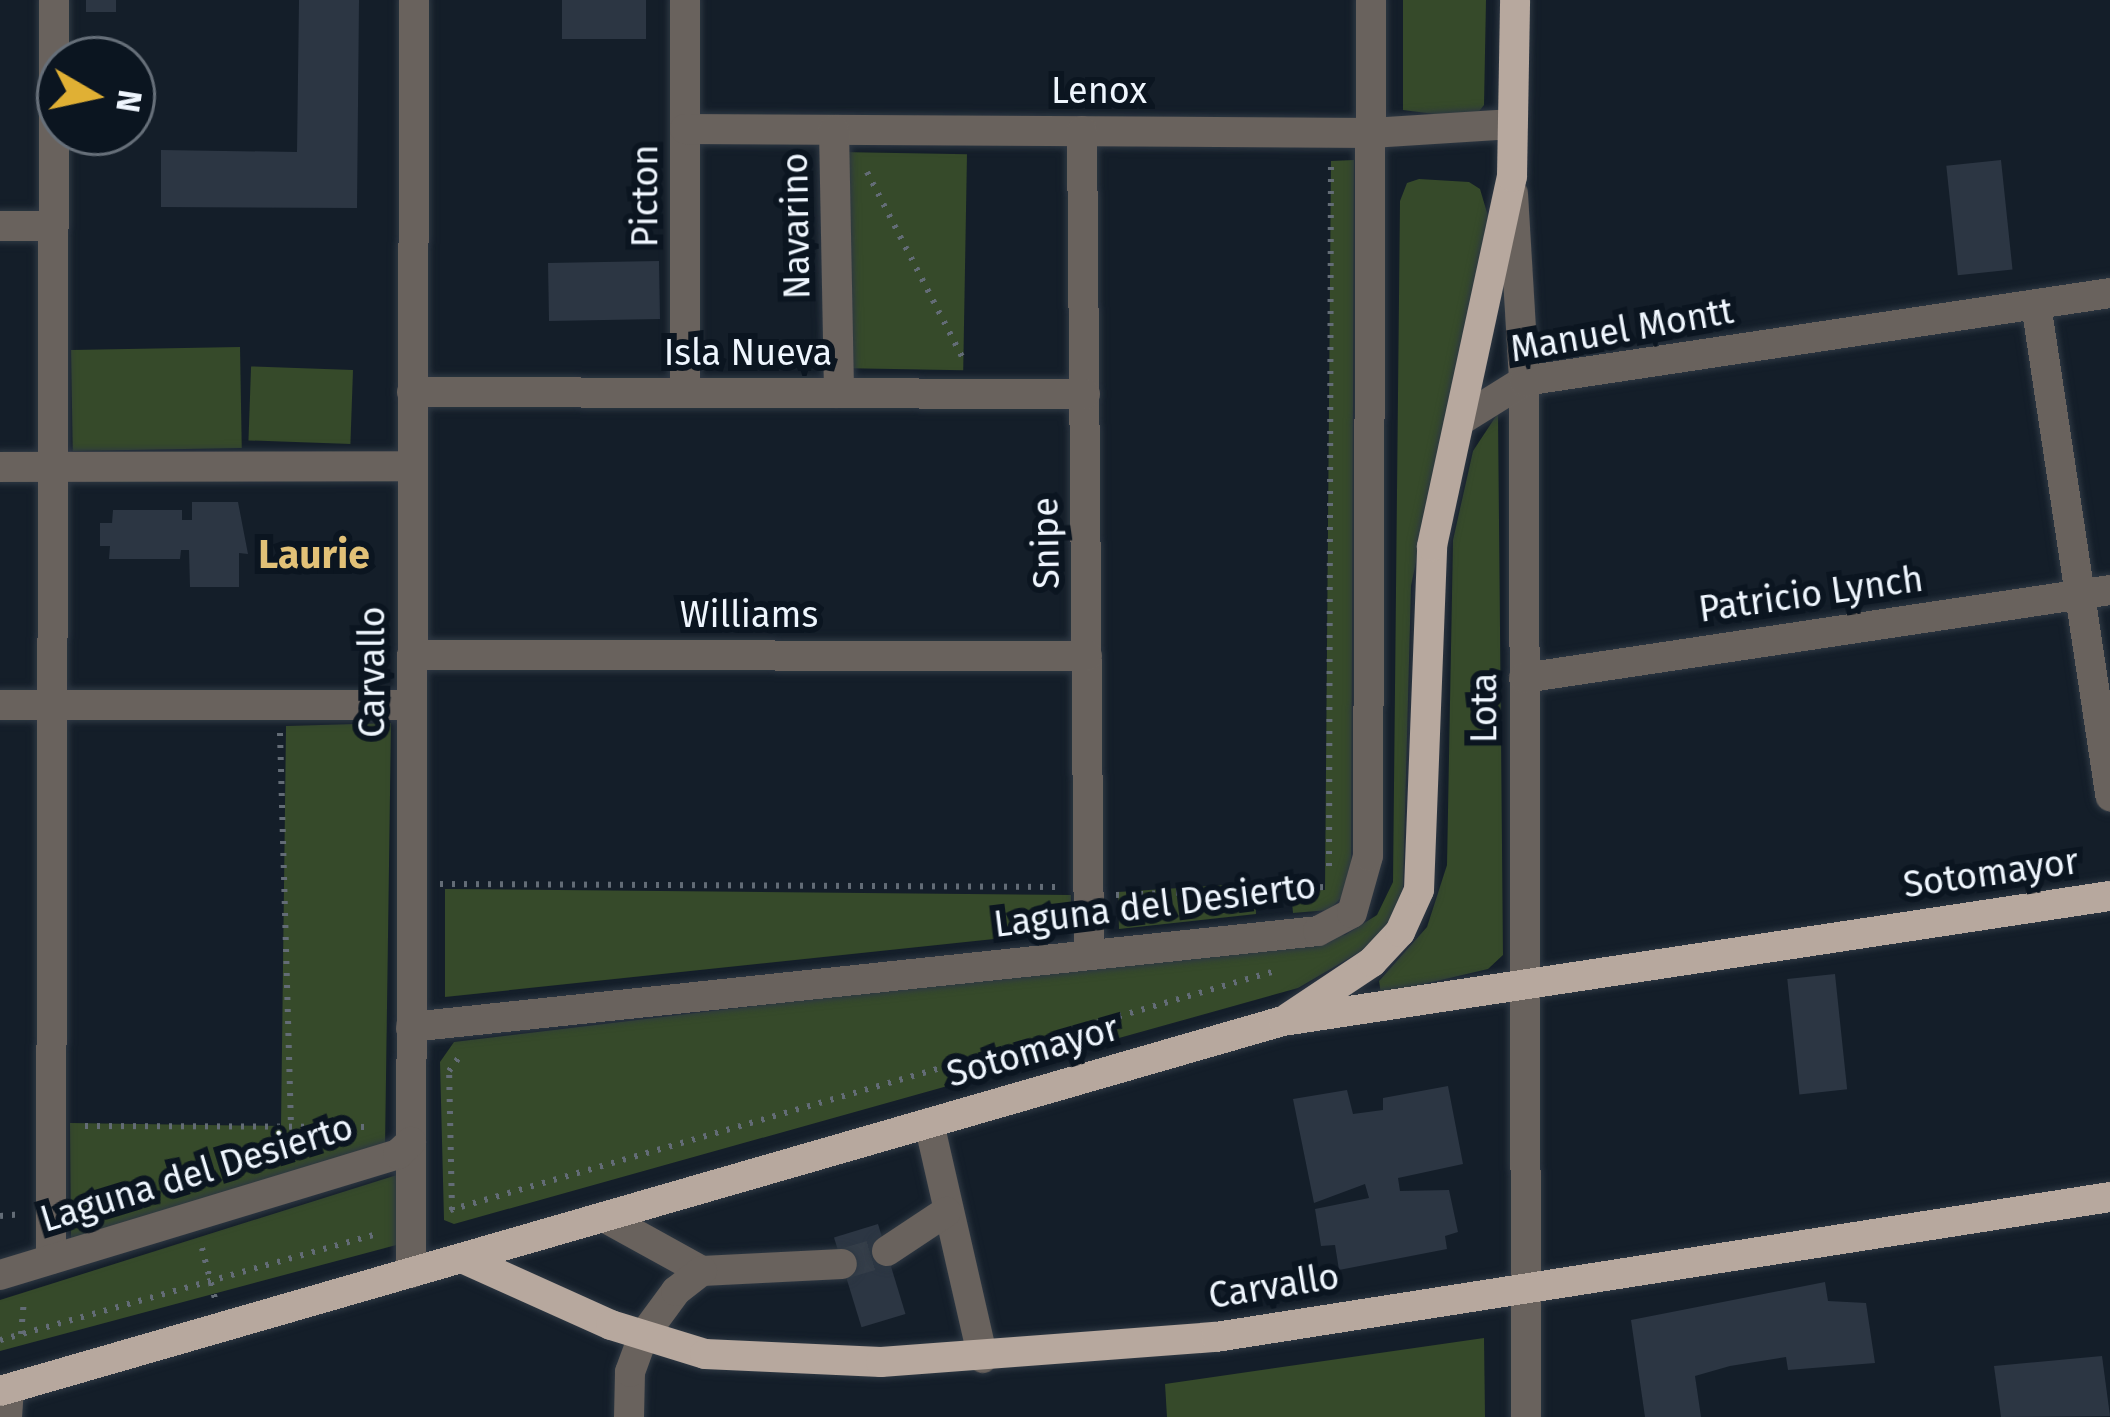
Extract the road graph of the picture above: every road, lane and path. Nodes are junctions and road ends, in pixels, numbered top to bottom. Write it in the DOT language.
graph roads {
  1 [pos="54,0"];
  2 [pos="414,0"];
  3 [pos="685,0"];
  4 [pos="1371,0"];
  5 [pos="1515,0"];
  6 [pos="1513,124"];
  7 [pos="685,129"];
  8 [pos="834,130"];
  9 [pos="1082,131"];
  10 [pos="1331,133"];
  11 [pos="1371,133"];
  12 [pos="1512,177"];
  13 [pos="0,226"];
  14 [pos="52,226"];
  15 [pos="2110,293"];
  16 [pos="2036,304"];
  17 [pos="1524,381"];
  18 [pos="412,392"];
  19 [pos="685,392"];
  20 [pos="839,393"];
  21 [pos="979,394"];
  22 [pos="1085,394"];
  23 [pos="1461,420"];
  24 [pos="412,466"];
  25 [pos="0,467"];
  26 [pos="52,467"];
  27 [pos="2095,592"];
  28 [pos="412,655"];
  29 [pos="1087,656"];
  30 [pos="1524,678"];
  31 [pos="0,704"];
  32 [pos="52,705"];
  33 [pos="279,705"];
  34 [pos="412,705"];
  35 [pos="2110,796"];
  36 [pos="411,884"];
  37 [pos="1089,896"];
  38 [pos="2110,896"];
  39 [pos="1274,936"];
  40 [pos="1089,955"];
  41 [pos="1286,968"];
  42 [pos="1526,980"];
  43 [pos="1283,1021"];
  44 [pos="411,1027"];
  45 [pos="484,1052"];
  46 [pos="928,1123"];
  47 [pos="52,1126"];
  48 [pos="291,1126"];
  49 [pos="411,1135"];
  50 [pos="2110,1197"];
  51 [pos="452,1210"];
  52 [pos="946,1212"];
  53 [pos="604,1217"];
  54 [pos="406,1221"];
  55 [pos="197,1230"];
  56 [pos="224,1238"];
  57 [pos="179,1251"];
  58 [pos="886,1251"];
  59 [pos="462,1258"];
  60 [pos="51,1259"];
  61 [pos="842,1264"];
  62 [pos="702,1271"];
  63 [pos="411,1273"];
  64 [pos="211,1282"];
  65 [pos="1527,1286"];
  66 [pos="6,1288"];
  67 [pos="46,1292"];
  68 [pos="24,1299"];
  69 [pos="222,1327"];
  70 [pos="21,1334"];
  71 [pos="643,1336"];
  72 [pos="0,1340"];
  73 [pos="983,1358"];
  74 [pos="6,1399"];
  75 [pos="629,1417"];
  76 [pos="1526,1417"];
  1 -- 14 [label="street"];
  2 -- 18 [label="street, Carvallo"];
  3 -- 7 [label="street, Picton"];
  4 -- 11 [label="street, Laguna del Desierto"];
  5 -- 6 [label="main road, Lota"];
  6 -- 11 [label="street, Lenox"];
  6 -- 12 [label="main road, Lota"];
  7 -- 8 [label="street, Lenox"];
  7 -- 19 [label="street, Picton"];
  8 -- 9 [label="street, Lenox"];
  8 -- 20 [label="street, Navarino"];
  8 -- 21 [label="path"];
  9 -- 10 [label="street, Lenox"];
  9 -- 22 [label="street, Snipe"];
  10 -- 11 [label="street, Lenox"];
  10 -- 37 [label="path"];
  11 -- 39 [label="street, Laguna del Desierto"];
  12 -- 17 [label="street, Lota"];
  12 -- 23 [label="main road"];
  13 -- 14 [label="street"];
  14 -- 26 [label="street"];
  15 -- 16 [label="street, Manuel Montt"];
  16 -- 17 [label="street, Manuel Montt"];
  16 -- 27 [label="street"];
  17 -- 23 [label="street, Manuel Montt"];
  17 -- 30 [label="street, Lota"];
  18 -- 19 [label="street, Isla Nueva"];
  18 -- 24 [label="street, Carvallo"];
  19 -- 20 [label="street, Isla Nueva"];
  20 -- 21 [label="street, Isla Nueva"];
  21 -- 22 [label="street, Isla Nueva"];
  22 -- 29 [label="street, Snipe"];
  23 -- 43 [label="main road"];
  24 -- 26 [label="street"];
  24 -- 28 [label="street, Carvallo"];
  25 -- 26 [label="street"];
  26 -- 32 [label="street"];
  27 -- 30 [label="street, Patricio Lynch"];
  27 -- 35 [label="street"];
  28 -- 29 [label="street, Williams"];
  28 -- 34 [label="street, Carvallo"];
  29 -- 37 [label="street, Snipe"];
  30 -- 42 [label="street, Lota"];
  31 -- 32 [label="street"];
  32 -- 33 [label="street"];
  32 -- 47 [label="street"];
  33 -- 34 [label="street"];
  33 -- 48 [label="path"];
  34 -- 36 [label="street, Carvallo"];
  36 -- 37 [label="path"];
  36 -- 44 [label="street, Carvallo"];
  37 -- 40 [label="street, Snipe"];
  38 -- 42 [label="main road, Sotomayor"];
  39 -- 40 [label="street, Laguna del Desierto"];
  39 -- 41 [label="path"];
  40 -- 44 [label="street, Laguna del Desierto"];
  41 -- 43 [label="path"];
  41 -- 51 [label="path"];
  42 -- 43 [label="main road, Sotomayor"];
  42 -- 65 [label="street, Lota"];
  43 -- 46 [label="main road, Sotomayor"];
  44 -- 49 [label="street, Carvallo"];
  45 -- 51 [label="path"];
  46 -- 52 [label="street"];
  46 -- 53 [label="main road, Sotomayor"];
  47 -- 48 [label="path"];
  47 -- 60 [label="street"];
  48 -- 49 [label="path"];
  49 -- 54 [label="street, Carvallo"];
  49 -- 55 [label="street, Laguna del Desierto"];
  50 -- 65 [label="main road, Carvallo"];
  51 -- 54 [label="path"];
  52 -- 58 [label="street"];
  52 -- 73 [label="street"];
  53 -- 59 [label="main road, Sotomayor"];
  53 -- 62 [label="street"];
  54 -- 63 [label="street, Carvallo"];
  54 -- 64 [label="path"];
  55 -- 56 [label="path"];
  55 -- 57 [label="path"];
  55 -- 60 [label="street, Laguna del Desierto"];
  55 -- 64 [label="path"];
  59 -- 63 [label="main road, Sotomayor"];
  59 -- 71 [label="main road, Carvallo"];
  60 -- 66 [label="street, Laguna del Desierto"];
  61 -- 62 [label="street"];
  62 -- 71 [label="street"];
  63 -- 69 [label="main road, Sotomayor"];
  64 -- 69 [label="path"];
  64 -- 70 [label="path"];
  65 -- 73 [label="main road, Carvallo"];
  65 -- 76 [label="street, Lota"];
  66 -- 68 [label="path"];
  67 -- 68 [label="path"];
  68 -- 70 [label="path"];
  69 -- 74 [label="main road, Sotomayor"];
  70 -- 72 [label="path"];
  71 -- 73 [label="main road, Carvallo"];
  71 -- 75 [label="street"];
}
